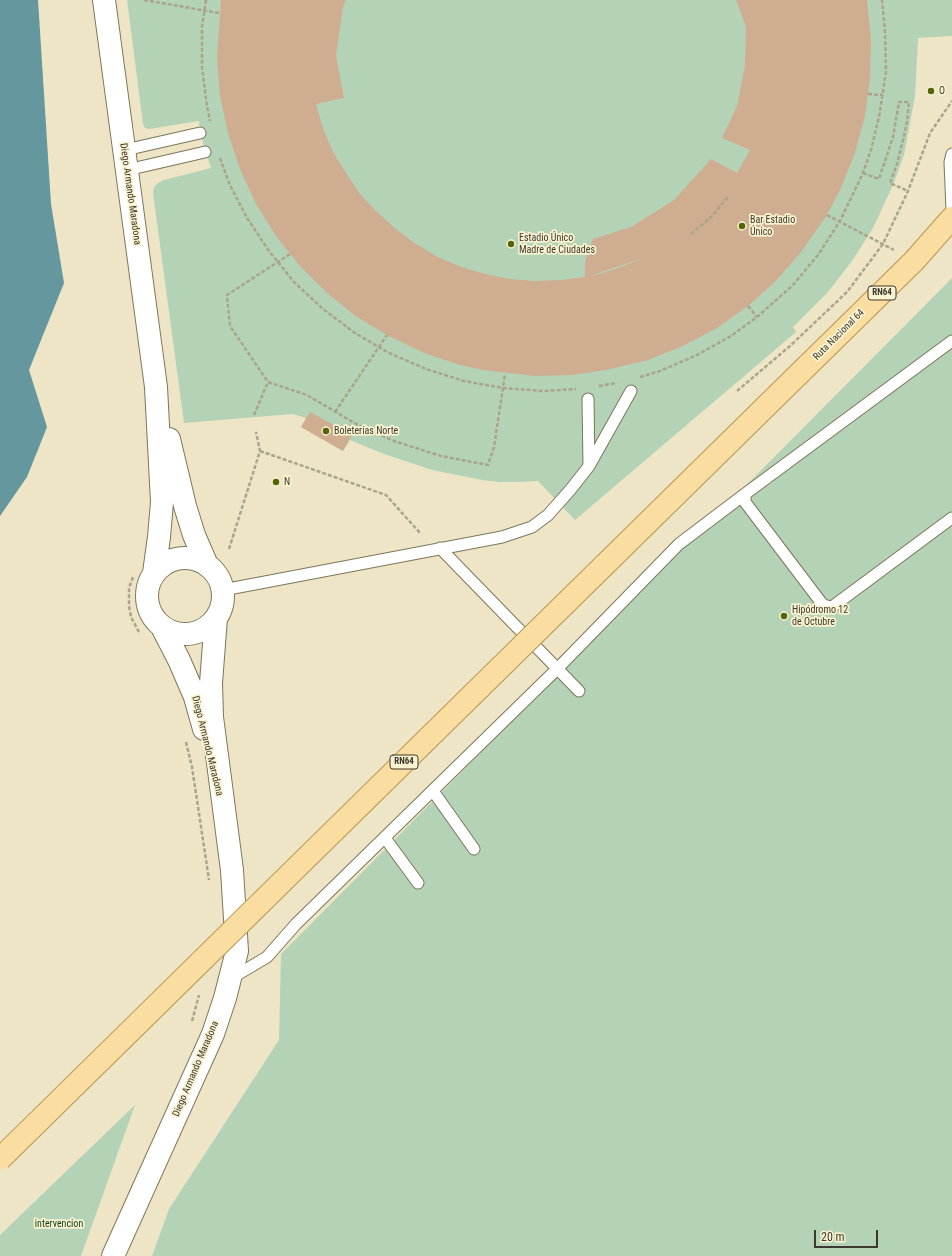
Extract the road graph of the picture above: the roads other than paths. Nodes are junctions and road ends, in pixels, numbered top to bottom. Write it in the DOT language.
graph roads {
  1 [pos="104,0"];
  2 [pos="200,133"];
  3 [pos="205,152"];
  4 [pos="952,154"];
  5 [pos="126,160"];
  6 [pos="952,210"];
  7 [pos="952,218"];
  8 [pos="952,341"];
  9 [pos="156,387"];
  10 [pos="631,391"];
  11 [pos="588,399"];
  12 [pos="589,466"];
  13 [pos="745,494"];
  14 [pos="952,518"];
  15 [pos="440,548"];
  16 [pos="207,565"];
  17 [pos="154,573"];
  18 [pos="223,590"];
  19 [pos="216,618"];
  20 [pos="162,627"];
  21 [pos="557,669"];
  22 [pos="579,692"];
  23 [pos="433,791"];
  24 [pos="226,823"];
  25 [pos="385,838"];
  26 [pos="474,849"];
  27 [pos="418,883"];
  28 [pos="230,979"];
  29 [pos="0,1159"];
  30 [pos="113,1256"];
  1 -- 5 [label="main road, Diego Armando Maradona"];
  2 -- 5 [label="lane"];
  3 -- 5 [label="lane"];
  4 -- 6 [label="lane"];
  5 -- 9 [label="main road, Diego Armando Maradona"];
  7 -- 29 [label="main road, Ruta Nacional 64 / RN64, bridge"];
  8 -- 13 [label="lane"];
  9 -- 16 [label="main road, Diego Armando Maradona"];
  9 -- 17 [label="main road, Diego Armando Maradona"];
  10 -- 12 [label="lane"];
  11 -- 12 [label="lane"];
  12 -- 15 [label="lane"];
  13 -- 14 [label="lane"];
  13 -- 21 [label="lane"];
  15 -- 18 [label="lane"];
  15 -- 21 [label="lane"];
  16 -- 17 [label="main road"];
  16 -- 18 [label="main road, Diego Armando Maradona"];
  17 -- 20 [label="main road, Diego Armando Maradona"];
  18 -- 19 [label="main road, Diego Armando Maradona"];
  19 -- 20 [label="main road"];
  19 -- 24 [label="main road, Diego Armando Maradona"];
  20 -- 24 [label="main road, Diego Armando Maradona"];
  21 -- 22 [label="lane"];
  21 -- 23 [label="lane"];
  23 -- 25 [label="lane"];
  23 -- 26 [label="lane"];
  24 -- 28 [label="main road, Diego Armando Maradona"];
  25 -- 27 [label="lane"];
  25 -- 28 [label="lane"];
  28 -- 30 [label="main road, Diego Armando Maradona"];
}
